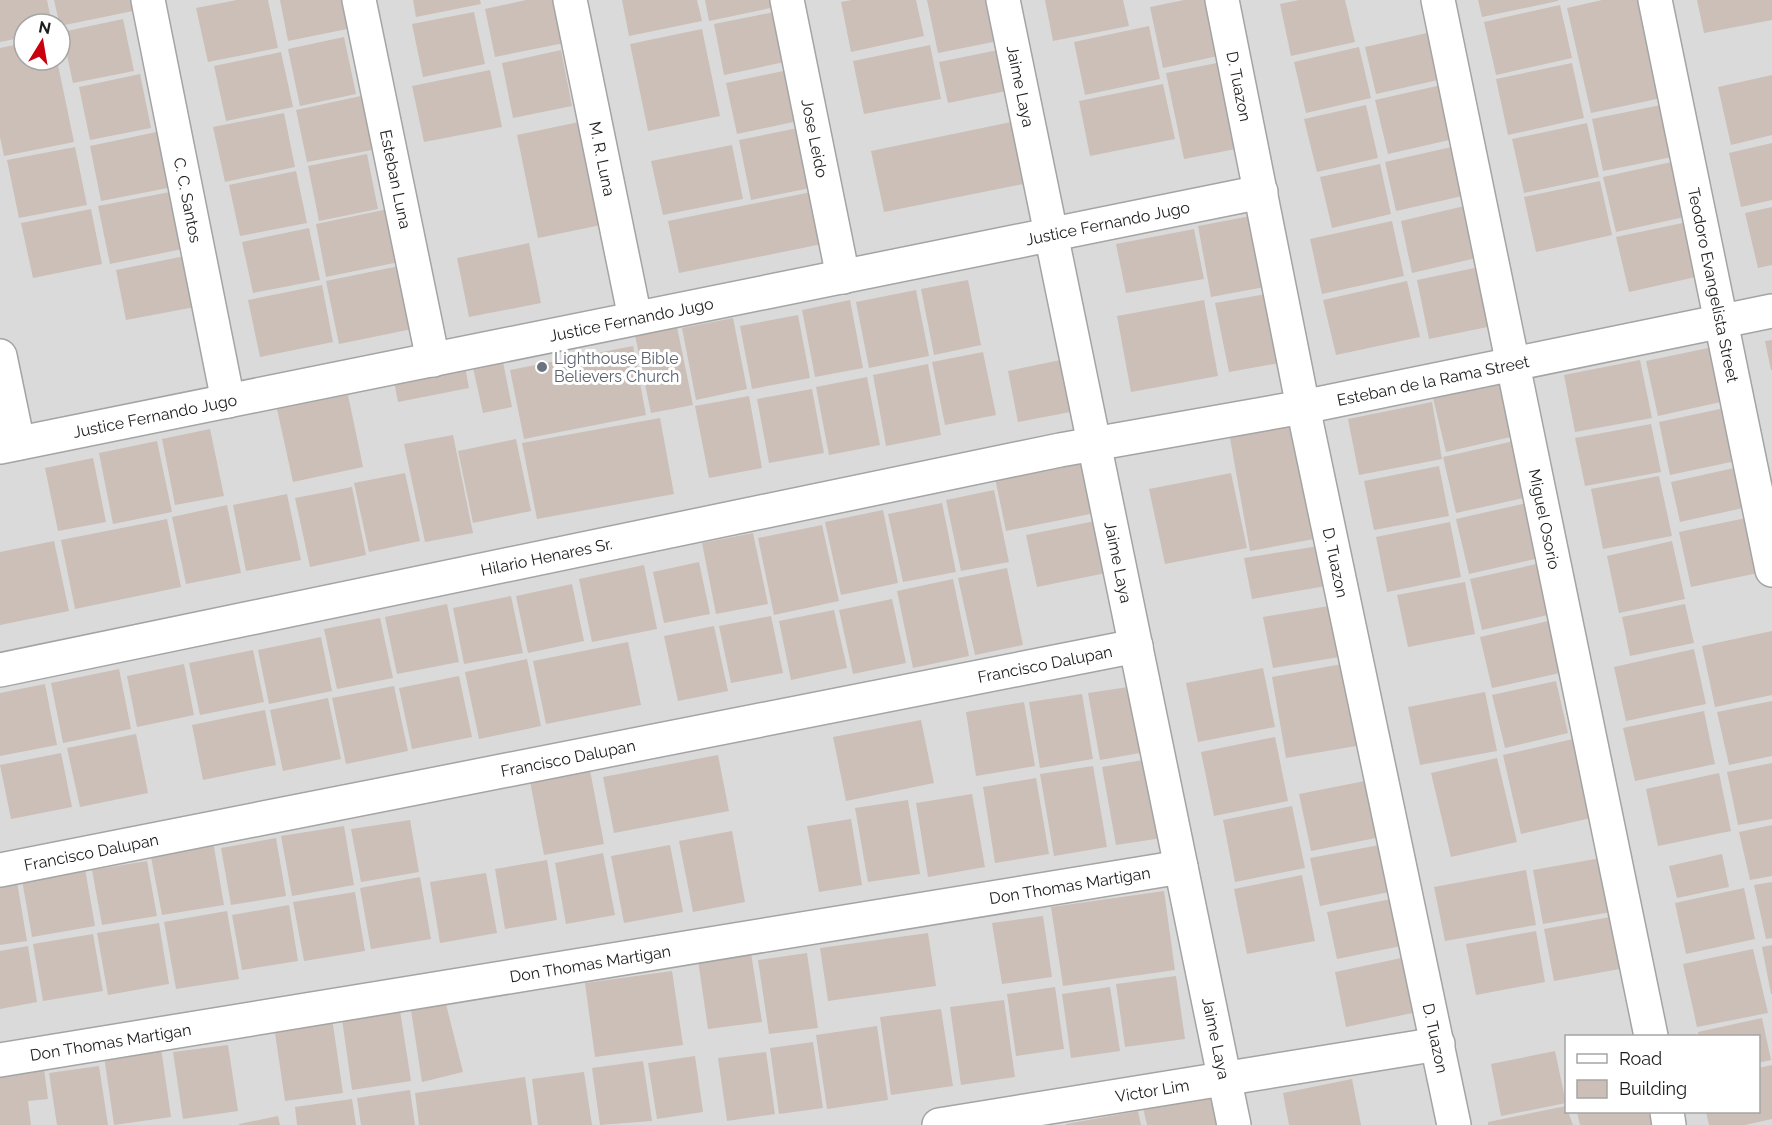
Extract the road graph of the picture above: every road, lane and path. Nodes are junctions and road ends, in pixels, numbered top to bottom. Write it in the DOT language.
graph roads {
  1 [pos="148,0"];
  2 [pos="359,0"];
  3 [pos="570,0"];
  4 [pos="787,0"];
  5 [pos="1003,0"];
  6 [pos="1222,0"];
  7 [pos="1438,0"];
  8 [pos="1655,0"];
  9 [pos="1261,192"];
  10 [pos="1051,234"];
  11 [pos="843,277"];
  12 [pos="1772,311"];
  13 [pos="635,318"];
  14 [pos="1721,322"];
  15 [pos="0,356"];
  16 [pos="433,360"];
  17 [pos="1514,364"];
  18 [pos="228,401"];
  19 [pos="1303,407"];
  20 [pos="1094,444"];
  21 [pos="9,445"];
  22 [pos="1772,570"];
  23 [pos="1136,646"];
  24 [pos="0,670"];
  25 [pos="1181,867"];
  26 [pos="0,870"];
  27 [pos="1651,1035"];
  28 [pos="1438,1044"];
  29 [pos="0,1060"];
  30 [pos="1225,1079"];
  31 [pos="1018,1119"];
  32 [pos="939,1125"];
  33 [pos="1234,1125"];
  34 [pos="1454,1125"];
  1 -- 18 [label="street, C. C. Santos"];
  2 -- 16 [label="street, Esteban Luna"];
  3 -- 13 [label="street, M. R. Luna"];
  4 -- 11 [label="street, Jose Leido"];
  5 -- 10 [label="street, Jaime Laya"];
  6 -- 9 [label="street, D. Tuazon"];
  7 -- 17 [label="street, Miguel Osorio"];
  8 -- 14 [label="street, Teodoro Evangelista Street"];
  9 -- 10 [label="street, Justice Fernando Jugo"];
  9 -- 19 [label="street, D. Tuazon"];
  10 -- 11 [label="street, Justice Fernando Jugo"];
  10 -- 20 [label="street, Jaime Laya"];
  11 -- 13 [label="street, Justice Fernando Jugo"];
  12 -- 14 [label="street, Esteban de la Rama Street"];
  13 -- 16 [label="street, Justice Fernando Jugo"];
  14 -- 17 [label="street, Esteban de la Rama Street"];
  14 -- 22 [label="street, Teodoro Evangelista Street"];
  15 -- 21 [label="street"];
  16 -- 18 [label="street, Justice Fernando Jugo"];
  17 -- 19 [label="street, Esteban de la Rama Street"];
  17 -- 27 [label="street, Miguel Osorio"];
  18 -- 21 [label="street, Justice Fernando Jugo"];
  19 -- 20 [label="street, Esteban de la Rama Street"];
  19 -- 28 [label="street, D. Tuazon"];
  20 -- 23 [label="street, Jaime Laya"];
  20 -- 24 [label="street, Hilario Henares Sr."];
  23 -- 25 [label="street, Jaime Laya"];
  23 -- 26 [label="street, Francisco Dalupan"];
  25 -- 29 [label="street, Don Thomas Martigan"];
  25 -- 30 [label="street, Jaime Laya"];
  28 -- 30 [label="street, Victor Lim"];
  28 -- 34 [label="street, D. Tuazon"];
  30 -- 31 [label="street, Victor Lim"];
  30 -- 33 [label="street, Jaime Laya"];
  31 -- 32 [label="street, Victor Lim"];
}
